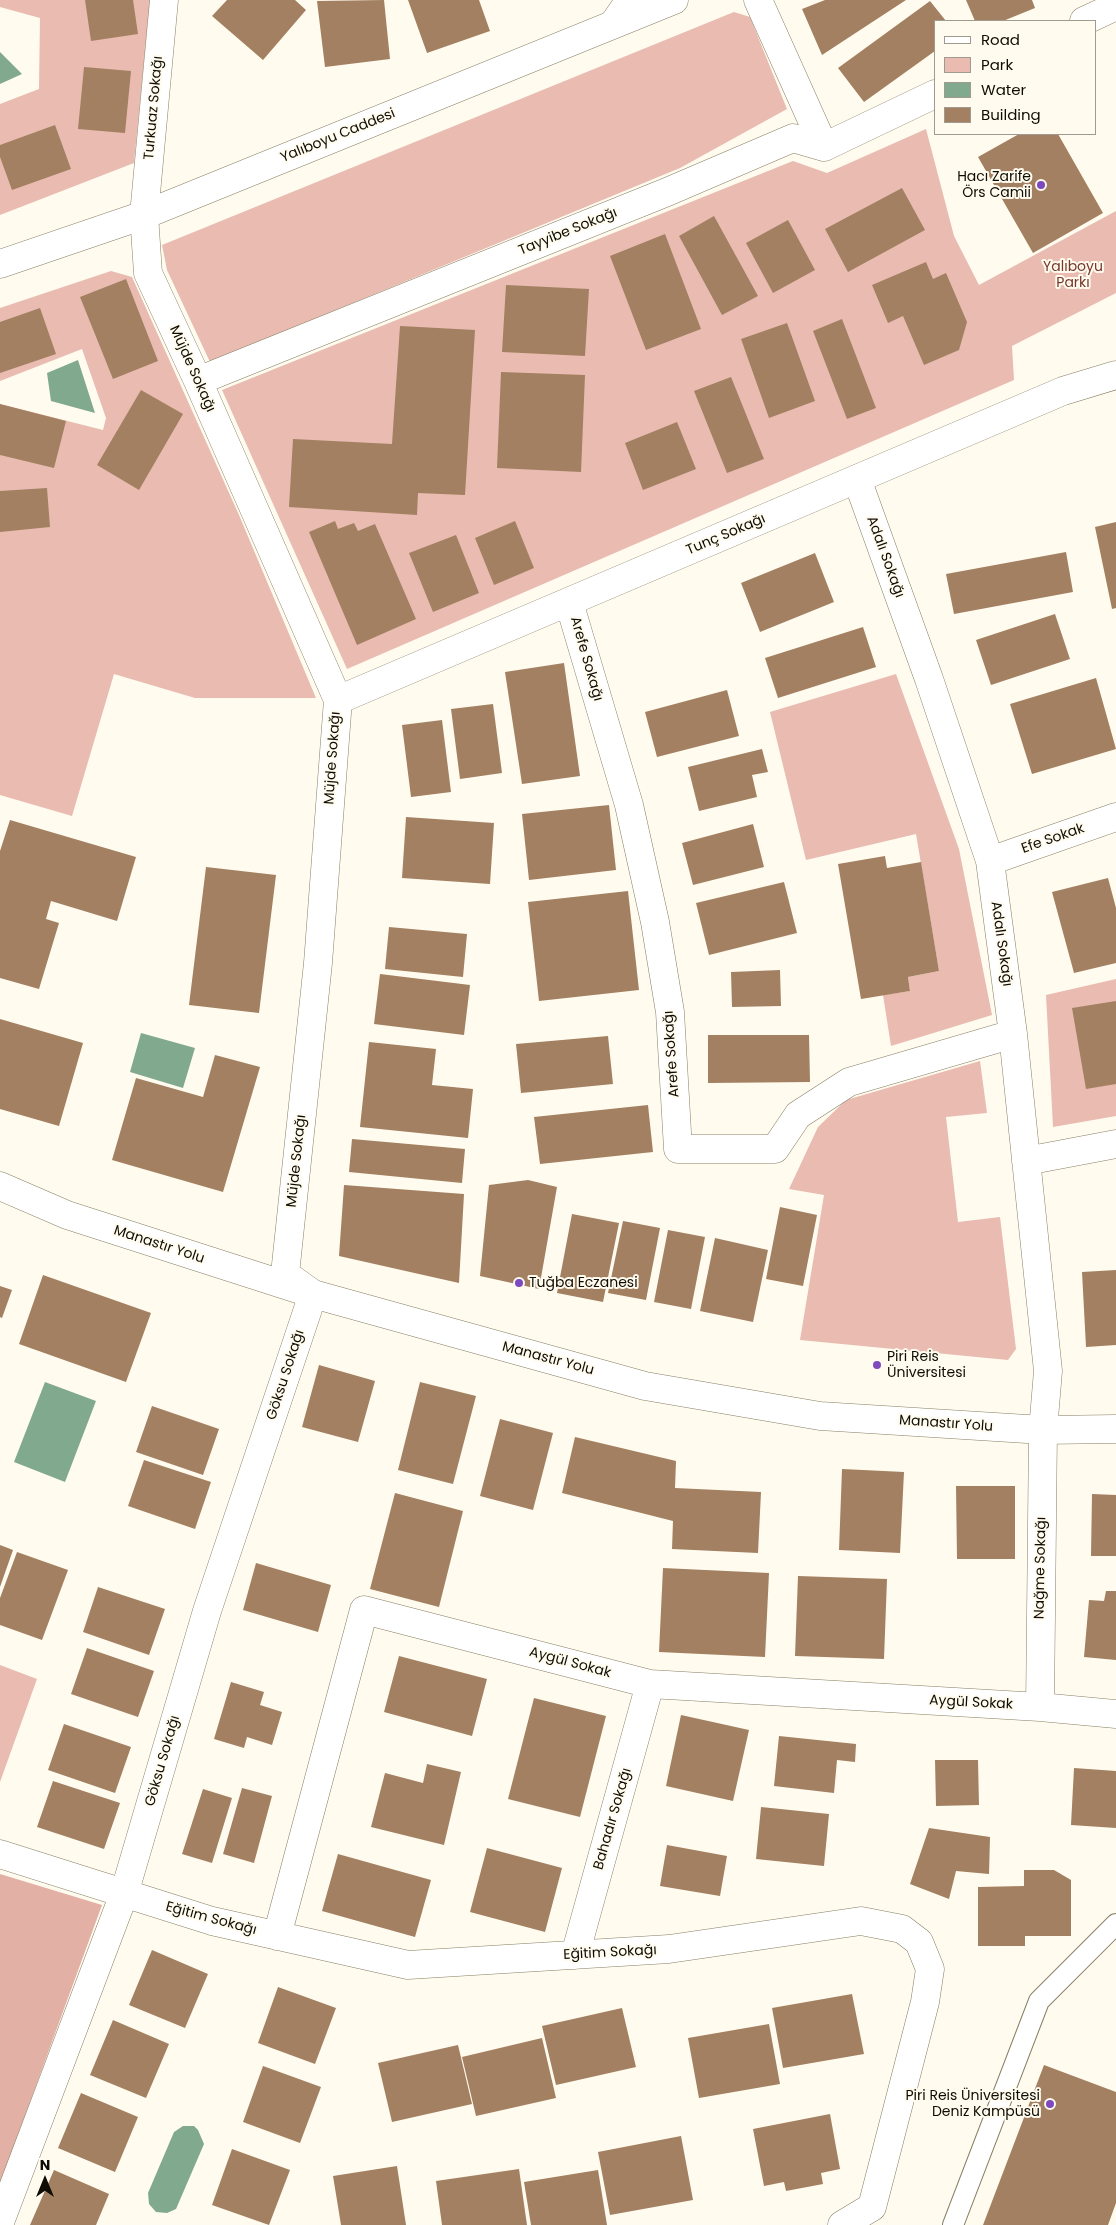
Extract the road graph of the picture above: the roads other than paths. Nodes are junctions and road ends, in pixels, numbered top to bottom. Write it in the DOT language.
graph roads {
  1 [pos="164,0"];
  2 [pos="630,0"];
  3 [pos="674,0"];
  4 [pos="758,0"];
  5 [pos="1116,6"];
  6 [pos="1086,20"];
  7 [pos="614,23"];
  8 [pos="934,94"];
  9 [pos="824,147"];
  10 [pos="144,215"];
  11 [pos="0,264"];
  12 [pos="1116,375"];
  13 [pos="198,381"];
  14 [pos="857,479"];
  15 [pos="569,602"];
  16 [pos="338,700"];
  17 [pos="1116,817"];
  18 [pos="990,861"];
  19 [pos="1013,1034"];
  20 [pos="1116,1144"];
  21 [pos="1026,1161"];
  22 [pos="0,1186"];
  23 [pos="313,1294"];
  24 [pos="1116,1429"];
  25 [pos="1043,1430"];
  26 [pos="650,1684"];
  27 [pos="1040,1707"];
  28 [pos="1116,1714"];
  29 [pos="0,1854"];
  30 [pos="124,1894"];
  31 [pos="1116,1924"];
  32 [pos="277,1936"];
  33 [pos="575,1955"];
  34 [pos="0,2222"];
  35 [pos="842,2225"];
  36 [pos="953,2225"];
  1 -- 10 [label="street, Turkuaz Sokağı"];
  2 -- 7 [label="street"];
  3 -- 7 [label="street, Yalıboyu Caddesi"];
  4 -- 9 [label="street"];
  5 -- 6 [label="street"];
  7 -- 10 [label="street, Yalıboyu Caddesi"];
  8 -- 9 [label="street"];
  9 -- 13 [label="street, Tayyibe Sokağı"];
  10 -- 11 [label="street, Yalıboyu Caddesi"];
  10 -- 13 [label="street, Müjde Sokağı"];
  12 -- 14 [label="street, Tunç Sokağı"];
  13 -- 16 [label="street, Müjde Sokağı"];
  14 -- 15 [label="street, Tunç Sokağı"];
  14 -- 18 [label="street, Adalı Sokağı"];
  15 -- 16 [label="street, Tunç Sokağı"];
  15 -- 19 [label="street, Arefe Sokağı"];
  16 -- 23 [label="street, Müjde Sokağı"];
  17 -- 18 [label="street, Efe Sokak"];
  18 -- 19 [label="street, Adalı Sokağı"];
  19 -- 21 [label="street, Adalı Sokağı"];
  20 -- 21 [label="street"];
  21 -- 25 [label="street, Adalı Sokağı"];
  22 -- 23 [label="street, Manastır Yolu"];
  23 -- 25 [label="street, Manastır Yolu"];
  23 -- 30 [label="street, Göksu Sokağı"];
  24 -- 25 [label="street, Manastır Yolu"];
  25 -- 27 [label="street, Nağme Sokağı"];
  26 -- 27 [label="street, Aygül Sokak"];
  26 -- 32 [label="street, Aygül Sokak"];
  26 -- 33 [label="street, Bahadır Sokağı"];
  27 -- 28 [label="street, Aygül Sokak"];
  29 -- 30 [label="street, Eğitim Sokağı"];
  30 -- 32 [label="street, Eğitim Sokağı"];
  30 -- 34 [label="street, Göksu Sokağı"];
  31 -- 36 [label="lane"];
  32 -- 33 [label="street, Eğitim Sokağı"];
  33 -- 35 [label="street, Eğitim Sokağı"];
}
